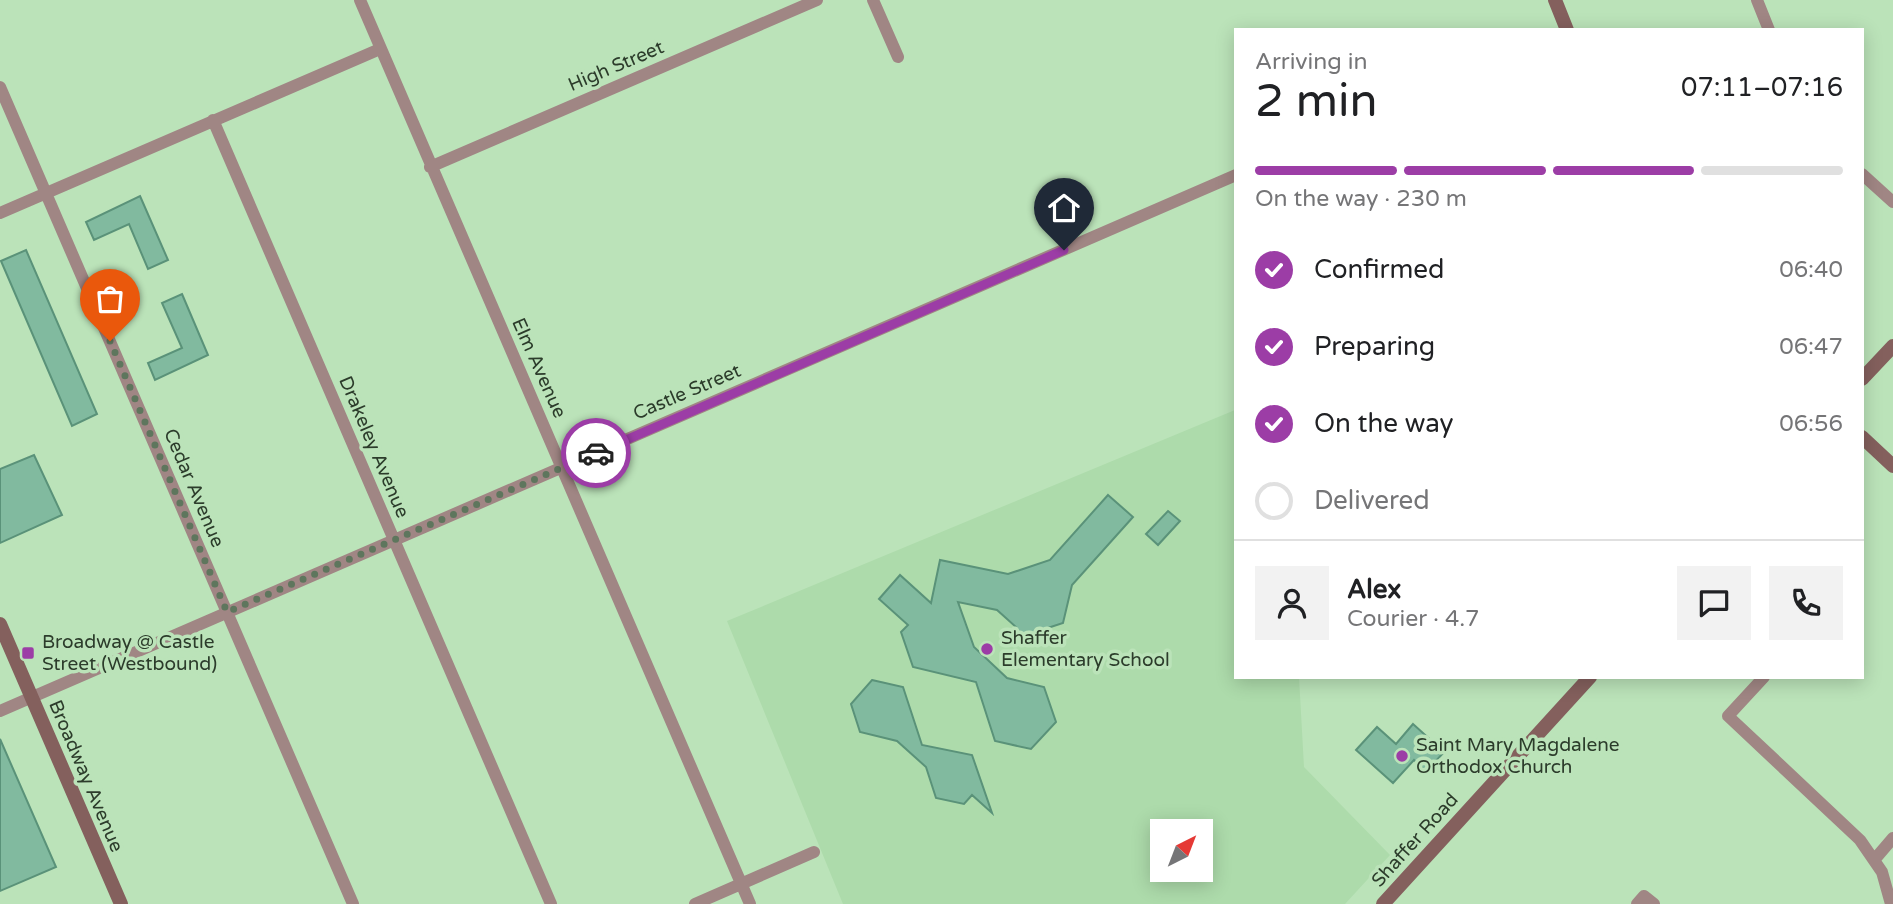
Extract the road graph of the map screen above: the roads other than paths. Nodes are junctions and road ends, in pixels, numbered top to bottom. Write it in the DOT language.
graph roads {
  1 [pos="360,0"];
  2 [pos="817,0"];
  3 [pos="873,0"];
  4 [pos="1555,0"];
  5 [pos="1757,0"];
  6 [pos="1566,28"];
  7 [pos="1768,28"];
  8 [pos="380,48"];
  9 [pos="898,57"];
  10 [pos="0,87"];
  11 [pos="214,120"];
  12 [pos="430,167"];
  13 [pos="1234,176"];
  14 [pos="1864,176"];
  15 [pos="46,194"];
  16 [pos="1893,202"];
  17 [pos="0,213"];
  18 [pos="1893,346"];
  19 [pos="1864,377"];
  20 [pos="1864,439"];
  21 [pos="1893,466"];
  22 [pos="561,468"];
  23 [pos="393,540"];
  24 [pos="227,612"];
  25 [pos="0,624"];
  26 [pos="1588,679"];
  27 [pos="1763,679"];
  28 [pos="32,697"];
  29 [pos="0,711"];
  30 [pos="1893,838"];
  31 [pos="814,852"];
  32 [pos="1875,859"];
  33 [pos="741,884"];
  34 [pos="121,904"];
  35 [pos="353,904"];
  36 [pos="551,904"];
  37 [pos="695,904"];
  38 [pos="750,904"];
  39 [pos="1383,904"];
  40 [pos="1891,904"];
  1 -- 8 [label="street, Elm Avenue"];
  2 -- 12 [label="street, High Street"];
  3 -- 9 [label="street"];
  4 -- 6 [label="street"];
  5 -- 7 [label="street"];
  8 -- 11 [label="street"];
  8 -- 12 [label="street, Elm Avenue"];
  10 -- 15 [label="street, Cedar Avenue"];
  11 -- 15 [label="street"];
  11 -- 23 [label="street, Drakeley Avenue"];
  12 -- 22 [label="street, Elm Avenue"];
  13 -- 22 [label="street, Castle Street"];
  14 -- 16 [label="street"];
  15 -- 17 [label="street"];
  15 -- 24 [label="street, Cedar Avenue"];
  18 -- 19 [label="street"];
  20 -- 21 [label="street"];
  22 -- 23 [label="street, Castle Street"];
  22 -- 33 [label="street, Elm Avenue"];
  23 -- 24 [label="street, Castle Street"];
  23 -- 36 [label="street, Drakeley Avenue"];
  24 -- 28 [label="street, Castle Street"];
  24 -- 35 [label="street, Cedar Avenue"];
  25 -- 28 [label="street, Broadway Avenue"];
  26 -- 39 [label="street, Shaffer Road"];
  27 -- 32 [label="street"];
  28 -- 29 [label="street, Castle Street"];
  28 -- 34 [label="street, Broadway Avenue"];
  30 -- 32 [label="street"];
  31 -- 33 [label="street"];
  32 -- 40 [label="street"];
  33 -- 37 [label="street"];
  33 -- 38 [label="street, Elm Avenue"];
}
